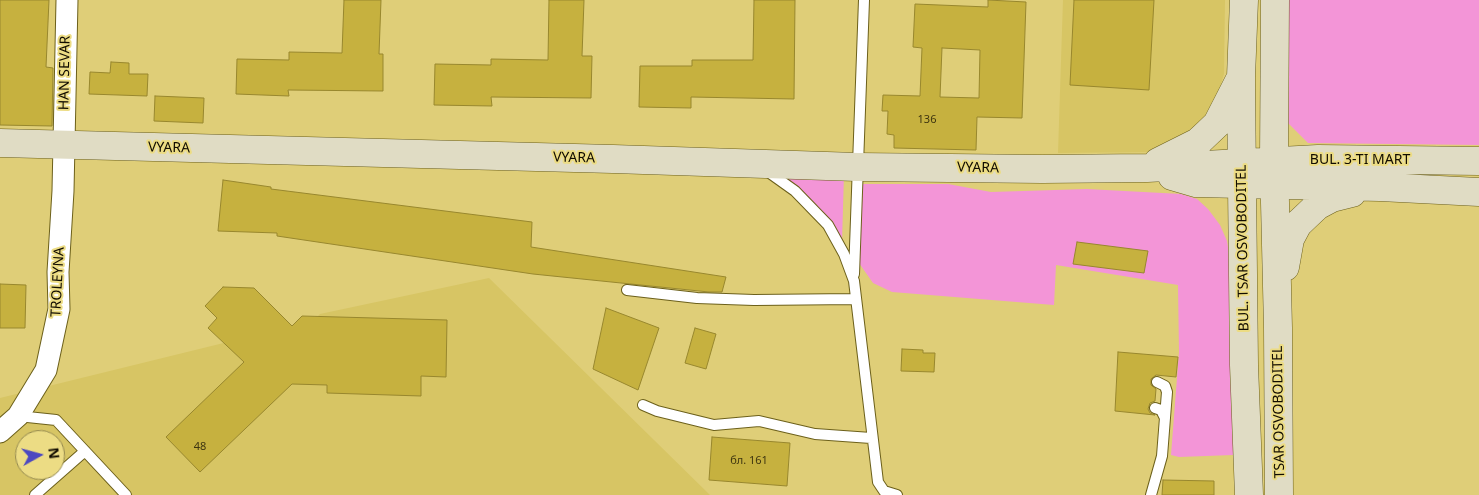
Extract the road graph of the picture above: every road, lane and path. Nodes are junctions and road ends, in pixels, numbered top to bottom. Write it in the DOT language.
graph roads {
  1 [pos="67,0"];
  2 [pos="864,0"];
  3 [pos="1244,0"];
  4 [pos="1275,0"];
  5 [pos="1241,77"];
  6 [pos="0,143"];
  7 [pos="64,146"];
  8 [pos="1479,161"];
  9 [pos="756,163"];
  10 [pos="857,167"];
  11 [pos="1147,168"];
  12 [pos="1274,173"];
  13 [pos="1242,174"];
  14 [pos="1380,187"];
  15 [pos="1479,192"];
  16 [pos="854,281"];
  17 [pos="627,290"];
  18 [pos="855,299"];
  19 [pos="1278,328"];
  20 [pos="1157,382"];
  21 [pos="643,404"];
  22 [pos="1155,408"];
  23 [pos="18,416"];
  24 [pos="1165,418"];
  25 [pos="0,432"];
  26 [pos="871,438"];
  27 [pos="85,451"];
  28 [pos="48,484"];
  29 [pos="35,495"];
  30 [pos="49,495"];
  31 [pos="126,495"];
  32 [pos="898,495"];
  33 [pos="1151,495"];
  34 [pos="1249,495"];
  35 [pos="1279,495"];
  1 -- 7 [label="street, HAN SEVAR"];
  2 -- 10 [label="lane"];
  3 -- 5 [label="street, BUL. TSAR OSVOBODITEL"];
  4 -- 12 [label="street"];
  5 -- 11 [label="street"];
  5 -- 13 [label="street, BUL. TSAR OSVOBODITEL"];
  6 -- 7 [label="street, VYARA"];
  7 -- 9 [label="street, VYARA"];
  7 -- 23 [label="street, TROLEYNA"];
  8 -- 12 [label="street, BUL. 3-TI MART"];
  9 -- 10 [label="street, VYARA"];
  9 -- 16 [label="lane"];
  10 -- 11 [label="street, VYARA"];
  10 -- 16 [label="lane"];
  11 -- 13 [label="street, VYARA"];
  12 -- 13 [label="street, VYARA"];
  12 -- 14 [label="street, BUL. 3-TI MART"];
  12 -- 19 [label="street"];
  13 -- 34 [label="street, BUL. TSAR OSVOBODITEL"];
  14 -- 15 [label="street, BUL. 3-TI MART"];
  14 -- 19 [label="street"];
  16 -- 18 [label="lane"];
  17 -- 18 [label="lane"];
  18 -- 26 [label="lane"];
  19 -- 35 [label="street, TSAR OSVOBODITEL"];
  20 -- 24 [label="lane"];
  21 -- 26 [label="lane"];
  22 -- 24 [label="lane"];
  23 -- 25 [label="street, TROLEYNA"];
  23 -- 27 [label="lane"];
  24 -- 33 [label="lane"];
  26 -- 32 [label="lane"];
  27 -- 28 [label="lane"];
  27 -- 31 [label="lane"];
  28 -- 29 [label="lane"];
  28 -- 30 [label="lane"];
}
